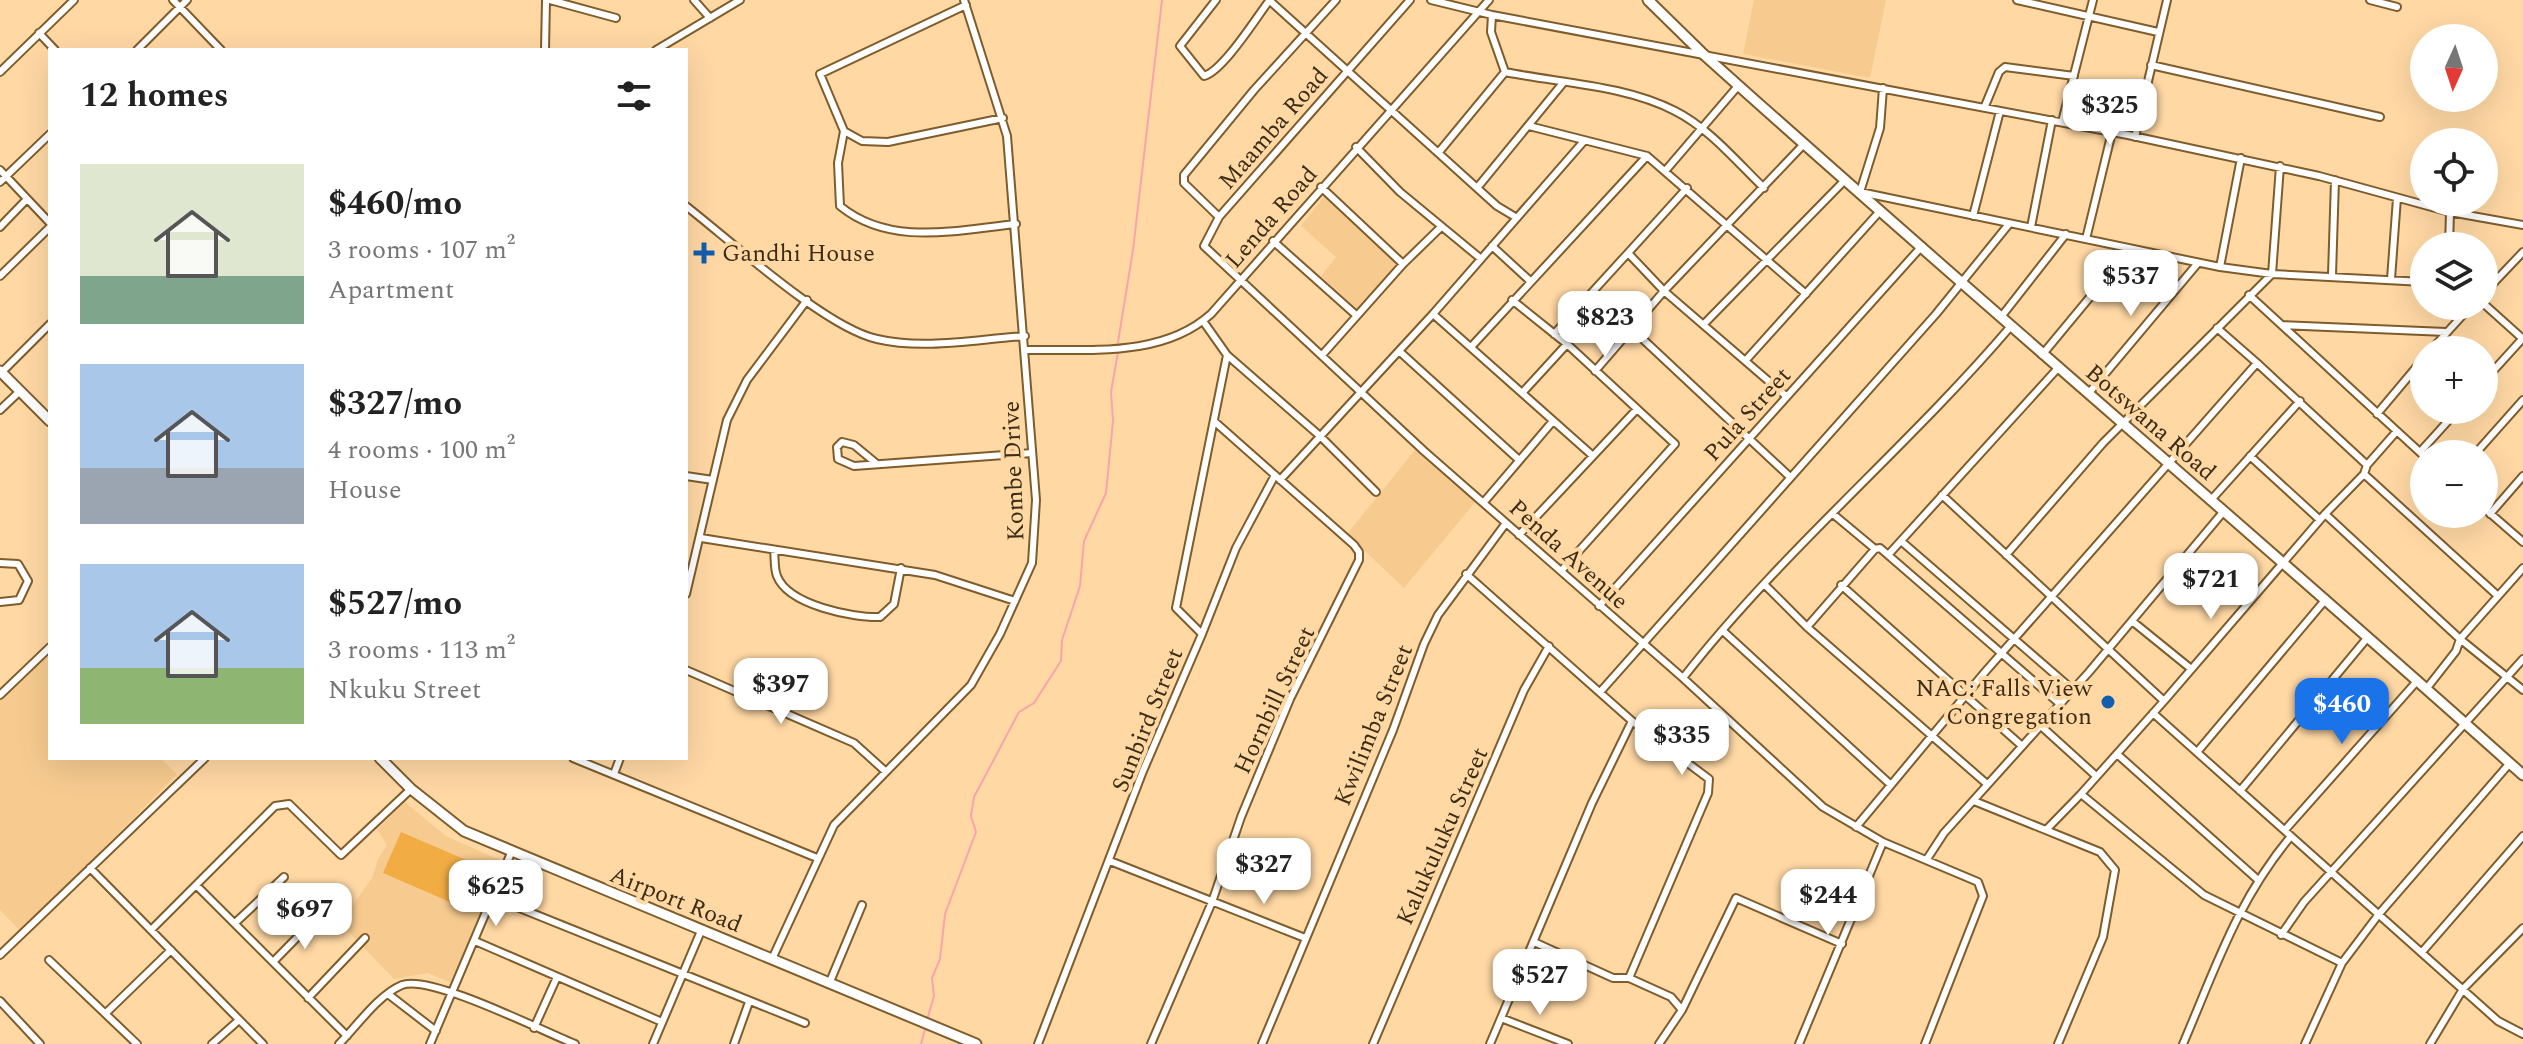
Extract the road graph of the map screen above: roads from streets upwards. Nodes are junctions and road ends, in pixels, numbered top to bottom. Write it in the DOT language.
graph roads {
  1 [pos="74,0"];
  2 [pos="173,0"];
  3 [pos="187,0"];
  4 [pos="548,0"];
  5 [pos="694,0"];
  6 [pos="740,0"];
  7 [pos="1216,0"];
  8 [pos="1269,0"];
  9 [pos="1336,0"];
  10 [pos="1410,0"];
  11 [pos="1431,0"];
  12 [pos="1489,0"];
  13 [pos="1648,0"];
  14 [pos="2017,0"];
  15 [pos="2093,0"];
  16 [pos="2167,0"];
  17 [pos="2370,0"];
  18 [pos="965,2"];
  19 [pos="180,7"];
  20 [pos="2397,7"];
  21 [pos="1477,12"];
  22 [pos="1492,15"];
  23 [pos="2088,15"];
  24 [pos="616,18"];
  25 [pos="710,18"];
  26 [pos="2158,32"];
  27 [pos="39,33"];
  28 [pos="1305,34"];
  29 [pos="53,48"];
  30 [pos="139,48"];
  31 [pos="219,48"];
  32 [pos="545,48"];
  33 [pos="659,48"];
  34 [pos="1701,52"];
  35 [pos="2151,65"];
  36 [pos="1348,69"];
  37 [pos="0,72"];
  38 [pos="1505,72"];
  39 [pos="2074,76"];
  40 [pos="1563,83"];
  41 [pos="1738,86"];
  42 [pos="1883,88"];
  43 [pos="1985,106"];
  44 [pos="1390,109"];
  45 [pos="2000,111"];
  46 [pos="2380,117"];
  47 [pos="1003,118"];
  48 [pos="2052,120"];
  49 [pos="2062,122"];
  50 [pos="1529,126"];
  51 [pos="1702,129"];
  52 [pos="844,131"];
  53 [pos="2112,132"];
  54 [pos="48,136"];
  55 [pos="2135,137"];
  56 [pos="1584,141"];
  57 [pos="1805,143"];
  58 [pos="1356,147"];
  59 [pos="1439,152"];
  60 [pos="1647,156"];
  61 [pos="2241,158"];
  62 [pos="2280,166"];
  63 [pos="1666,170"];
  64 [pos="2,176"];
  65 [pos="1845,180"];
  66 [pos="2335,180"];
  67 [pos="1321,187"];
  68 [pos="1477,188"];
  69 [pos="1687,188"];
  70 [pos="1764,188"];
  71 [pos="1860,192"];
  72 [pos="2397,198"];
  73 [pos="27,199"];
  74 [pos="2410,201"];
  75 [pos="688,208"];
  76 [pos="1881,210"];
  77 [pos="1973,216"];
  78 [pos="2472,216"];
  79 [pos="1219,217"];
  80 [pos="1517,218"];
  81 [pos="48,223"];
  82 [pos="1016,224"];
  83 [pos="2009,224"];
  84 [pos="2523,225"];
  85 [pos="1728,226"];
  86 [pos="0,227"];
  87 [pos="48,227"];
  88 [pos="2031,227"];
  89 [pos="1440,228"];
  90 [pos="2066,234"];
  91 [pos="2086,239"];
  92 [pos="1273,241"];
  93 [pos="1492,246"];
  94 [pos="1922,246"];
  95 [pos="2129,250"];
  96 [pos="2523,252"];
  97 [pos="1628,253"];
  98 [pos="1480,258"];
  99 [pos="1765,261"];
  100 [pos="2198,263"];
  101 [pos="1403,264"];
  102 [pos="2220,267"];
  103 [pos="2272,274"];
  104 [pos="2332,275"];
  105 [pos="0,276"];
  106 [pos="2498,276"];
  107 [pos="1241,279"];
  108 [pos="2391,279"];
  109 [pos="1529,280"];
  110 [pos="1960,281"];
  111 [pos="2410,281"];
  112 [pos="1664,291"];
  113 [pos="1806,294"];
  114 [pos="2249,295"];
  115 [pos="807,300"];
  116 [pos="1512,300"];
  117 [pos="1433,314"];
  118 [pos="1356,315"];
  119 [pos="2498,316"];
  120 [pos="2001,317"];
  121 [pos="2458,320"];
  122 [pos="1203,321"];
  123 [pos="1704,324"];
  124 [pos="2281,325"];
  125 [pos="48,326"];
  126 [pos="2011,326"];
  127 [pos="2217,328"];
  128 [pos="1632,329"];
  129 [pos="2446,332"];
  130 [pos="1554,334"];
  131 [pos="1025,336"];
  132 [pos="2443,336"];
  133 [pos="2523,338"];
  134 [pos="1567,344"];
  135 [pos="1471,347"];
  136 [pos="1026,350"];
  137 [pos="1399,351"];
  138 [pos="1323,354"];
  139 [pos="1227,355"];
  140 [pos="2042,355"];
  141 [pos="1746,360"];
  142 [pos="2257,363"];
  143 [pos="2498,366"];
  144 [pos="2058,368"];
  145 [pos="1595,371"];
  146 [pos="1,372"];
  147 [pos="2410,375"];
  148 [pos="20,391"];
  149 [pos="1360,391"];
  150 [pos="1523,392"];
  151 [pos="2088,394"];
  152 [pos="1786,396"];
  153 [pos="2523,400"];
  154 [pos="2300,401"];
  155 [pos="1637,409"];
  156 [pos="0,410"];
  157 [pos="2377,414"];
  158 [pos="48,419"];
  159 [pos="1553,421"];
  160 [pos="1215,422"];
  161 [pos="2122,424"];
  162 [pos="2447,424"];
  163 [pos="2396,432"];
  164 [pos="1320,436"];
  165 [pos="1748,440"];
  166 [pos="2433,440"];
  167 [pos="2487,440"];
  168 [pos="2410,444"];
  169 [pos="1032,453"];
  170 [pos="1593,456"];
  171 [pos="2250,456"];
  172 [pos="1518,459"];
  173 [pos="877,464"];
  174 [pos="2169,465"];
  175 [pos="2367,465"];
  176 [pos="2364,474"];
  177 [pos="688,476"];
  178 [pos="1789,476"];
  179 [pos="2523,476"];
  180 [pos="1278,477"];
  181 [pos="713,480"];
  182 [pos="1376,492"];
  183 [pos="1942,495"];
  184 [pos="2211,500"];
  185 [pos="2498,500"];
  186 [pos="1484,502"];
  187 [pos="2224,511"];
  188 [pos="1833,514"];
  189 [pos="2325,514"];
  190 [pos="2320,520"];
  191 [pos="2498,520"];
  192 [pos="1506,523"];
  193 [pos="1519,535"];
  194 [pos="701,538"];
  195 [pos="1901,541"];
  196 [pos="2523,542"];
  197 [pos="1875,549"];
  198 [pos="774,550"];
  199 [pos="1889,554"];
  200 [pos="2006,555"];
  201 [pos="2282,562"];
  202 [pos="0,563"];
  203 [pos="901,568"];
  204 [pos="2523,568"];
  205 [pos="1561,571"];
  206 [pos="1466,574"];
  207 [pos="1765,585"];
  208 [pos="1841,585"];
  209 [pos="688,587"];
  210 [pos="2498,596"];
  211 [pos="2053,597"];
  212 [pos="2326,599"];
  213 [pos="1015,601"];
  214 [pos="0,602"];
  215 [pos="1599,606"];
  216 [pos="2132,621"];
  217 [pos="1807,627"];
  218 [pos="1723,631"];
  219 [pos="1202,634"];
  220 [pos="2369,636"];
  221 [pos="2460,639"];
  222 [pos="2014,640"];
  223 [pos="1642,644"];
  224 [pos="1549,646"];
  225 [pos="2108,648"];
  226 [pos="48,649"];
  227 [pos="2003,653"];
  228 [pos="2523,659"];
  229 [pos="2190,668"];
  230 [pos="688,671"];
  231 [pos="2506,676"];
  232 [pos="1683,678"];
  233 [pos="2418,680"];
  234 [pos="2427,688"];
  235 [pos="2073,690"];
  236 [pos="2523,690"];
  237 [pos="1601,691"];
  238 [pos="0,695"];
  239 [pos="1967,695"];
  240 [pos="2164,701"];
  241 [pos="2060,704"];
  242 [pos="2153,713"];
  243 [pos="1632,721"];
  244 [pos="2467,724"];
  245 [pos="2041,726"];
  246 [pos="1931,735"];
  247 [pos="2022,746"];
  248 [pos="2198,751"];
  249 [pos="2117,754"];
  250 [pos="203,760"];
  251 [pos="382,760"];
  252 [pos="578,760"];
  253 [pos="619,760"];
  254 [pos="2510,763"];
  255 [pos="885,771"];
  256 [pos="614,774"];
  257 [pos="2095,775"];
  258 [pos="2523,775"];
  259 [pos="1987,784"];
  260 [pos="1891,785"];
  261 [pos="411,789"];
  262 [pos="2240,791"];
  263 [pos="2081,794"];
  264 [pos="1974,801"];
  265 [pos="1856,827"];
  266 [pos="2046,830"];
  267 [pos="2285,830"];
  268 [pos="2291,836"];
  269 [pos="2523,836"];
  270 [pos="1883,842"];
  271 [pos="511,853"];
  272 [pos="817,858"];
  273 [pos="1927,859"];
  274 [pos="1110,861"];
  275 [pos="90,868"];
  276 [pos="2333,873"];
  277 [pos="284,877"];
  278 [pos="2257,879"];
  279 [pos="197,886"];
  280 [pos="492,897"];
  281 [pos="1212,902"];
  282 [pos="862,905"];
  283 [pos="2240,913"];
  284 [pos="2379,914"];
  285 [pos="315,919"];
  286 [pos="235,923"];
  287 [pos="2523,928"];
  288 [pos="151,930"];
  289 [pos="701,931"];
  290 [pos="2281,935"];
  291 [pos="365,938"];
  292 [pos="1305,938"];
  293 [pos="475,941"];
  294 [pos="1534,942"];
  295 [pos="1842,944"];
  296 [pos="171,950"];
  297 [pos="2422,952"];
  298 [pos="0,955"];
  299 [pos="771,959"];
  300 [pos="49,960"];
  301 [pos="273,962"];
  302 [pos="2342,963"];
  303 [pos="682,974"];
  304 [pos="557,977"];
  305 [pos="1629,978"];
  306 [pos="829,984"];
  307 [pos="2463,989"];
  308 [pos="454,992"];
  309 [pos="388,994"];
  310 [pos="308,998"];
  311 [pos="0,1001"];
  312 [pos="749,1002"];
  313 [pos="1682,1010"];
  314 [pos="107,1012"];
  315 [pos="1501,1018"];
  316 [pos="239,1020"];
  317 [pos="662,1022"];
  318 [pos="805,1023"];
  319 [pos="534,1028"];
  320 [pos="436,1031"];
  321 [pos="2523,1034"];
  322 [pos="347,1036"];
  323 [pos="559,1041"];
  324 [pos="432,1043"];
  325 [pos="40,1044"];
  326 [pos="137,1044"];
  327 [pos="212,1044"];
  328 [pos="263,1044"];
  329 [pos="339,1044"];
  330 [pos="575,1044"];
  331 [pos="653,1044"];
  332 [pos="734,1044"];
  333 [pos="976,1044"];
  334 [pos="1038,1044"];
  335 [pos="1151,1044"];
  336 [pos="1262,1044"];
  337 [pos="1373,1044"];
  338 [pos="1490,1044"];
  339 [pos="1568,1044"];
  340 [pos="1659,1044"];
  341 [pos="1799,1044"];
  342 [pos="1925,1044"];
  343 [pos="2058,1044"];
  344 [pos="2183,1044"];
  345 [pos="2305,1044"];
  346 [pos="2430,1044"];
  1 -- 27 [label="street"];
  2 -- 19 [label="street"];
  3 -- 19 [label="street"];
  4 -- 24 [label="street"];
  4 -- 32 [label="street"];
  5 -- 25 [label="street"];
  6 -- 25 [label="street"];
  7 -- 8 [label="street"];
  8 -- 28 [label="street"];
  9 -- 28 [label="street"];
  10 -- 36 [label="street, Maamba Road"];
  11 -- 21 [label="street"];
  12 -- 21 [label="street, Lenda Road"];
  13 -- 34 [label="street, Botswana Road"];
  14 -- 23 [label="street"];
  15 -- 23 [label="street"];
  16 -- 26 [label="street"];
  17 -- 20 [label="street"];
  18 -- 47 [label="street, Kombe Drive"];
  18 -- 52 [label="street"];
  19 -- 30 [label="street"];
  19 -- 31 [label="street"];
  21 -- 22 [label="street"];
  21 -- 44 [label="street, Lenda Road"];
  22 -- 34 [label="street"];
  22 -- 38 [label="street"];
  23 -- 26 [label="street"];
  23 -- 39 [label="street"];
  25 -- 33 [label="street"];
  26 -- 35 [label="street"];
  27 -- 29 [label="street"];
  27 -- 37 [label="street"];
  28 -- 36 [label="street"];
  28 -- 79 [label="street"];
  34 -- 41 [label="street, Botswana Road"];
  34 -- 42 [label="street"];
  35 -- 46 [label="street"];
  35 -- 55 [label="street"];
  36 -- 44 [label="street"];
  36 -- 79 [label="street, Maamba Road"];
  38 -- 40 [label="street"];
  38 -- 59 [label="street"];
  39 -- 43 [label="street"];
  39 -- 49 [label="street"];
  40 -- 50 [label="street"];
  40 -- 51 [label="street"];
  41 -- 51 [label="street"];
  41 -- 57 [label="street, Botswana Road"];
  42 -- 43 [label="street"];
  42 -- 71 [label="street"];
  43 -- 45 [label="street"];
  44 -- 58 [label="street, Lenda Road"];
  44 -- 59 [label="street"];
  45 -- 48 [label="street"];
  45 -- 77 [label="street"];
  47 -- 52 [label="street"];
  47 -- 82 [label="street, Kombe Drive"];
  48 -- 49 [label="street"];
  48 -- 88 [label="street"];
  49 -- 53 [label="street"];
  50 -- 56 [label="street"];
  50 -- 68 [label="street"];
  51 -- 63 [label="street"];
  51 -- 70 [label="street"];
  52 -- 82 [label="street"];
  53 -- 55 [label="street"];
  53 -- 91 [label="street"];
  54 -- 64 [label="street"];
  55 -- 61 [label="street"];
  56 -- 60 [label="street"];
  56 -- 80 [label="street"];
  57 -- 65 [label="street, Botswana Road"];
  57 -- 70 [label="street"];
  58 -- 67 [label="street, Lenda Road"];
  58 -- 89 [label="street"];
  59 -- 68 [label="street"];
  60 -- 63 [label="street"];
  60 -- 109 [label="street"];
  61 -- 62 [label="street"];
  61 -- 102 [label="street"];
  62 -- 66 [label="street"];
  62 -- 103 [label="street"];
  63 -- 69 [label="street"];
  64 -- 73 [label="street"];
  65 -- 71 [label="street, Botswana Road"];
  65 -- 99 [label="street"];
  66 -- 72 [label="street"];
  66 -- 104 [label="street"];
  67 -- 92 [label="street, Lenda Road"];
  67 -- 101 [label="street"];
  68 -- 80 [label="street"];
  69 -- 85 [label="street"];
  69 -- 97 [label="street"];
  70 -- 85 [label="street"];
  71 -- 76 [label="street, Botswana Road"];
  71 -- 77 [label="street"];
  72 -- 74 [label="street"];
  72 -- 108 [label="street"];
  73 -- 81 [label="street"];
  73 -- 86 [label="street"];
  75 -- 115 [label="street"];
  76 -- 94 [label="street, Botswana Road"];
  76 -- 113 [label="street"];
  77 -- 83 [label="street"];
  78 -- 84 [label="street"];
  79 -- 107 [label="street, Maamba Road"];
  80 -- 93 [label="street"];
  82 -- 131 [label="street, Kombe Drive"];
  83 -- 88 [label="street"];
  83 -- 110 [label="street"];
  85 -- 99 [label="street"];
  85 -- 112 [label="street"];
  87 -- 105 [label="street"];
  88 -- 90 [label="street"];
  89 -- 98 [label="street"];
  89 -- 101 [label="street"];
  90 -- 91 [label="street"];
  90 -- 120 [label="street"];
  91 -- 95 [label="street"];
  92 -- 107 [label="street, Lenda Road"];
  92 -- 118 [label="street"];
  93 -- 98 [label="street"];
  93 -- 109 [label="street"];
  94 -- 110 [label="street, Botswana Road"];
  94 -- 152 [label="street, Pula Street"];
  95 -- 100 [label="street"];
  95 -- 140 [label="street"];
  96 -- 106 [label="street"];
  97 -- 112 [label="street"];
  97 -- 130 [label="street"];
  98 -- 117 [label="street"];
  99 -- 113 [label="street"];
  99 -- 123 [label="street"];
  100 -- 102 [label="street"];
  100 -- 151 [label="street"];
  101 -- 118 [label="street"];
  102 -- 103 [label="street"];
  103 -- 104 [label="street"];
  103 -- 114 [label="street"];
  104 -- 108 [label="street"];
  107 -- 122 [label="street, Lenda Road"];
  107 -- 138 [label="street, Penda Avenue"];
  108 -- 111 [label="street"];
  109 -- 116 [label="street"];
  110 -- 120 [label="street, Botswana Road"];
  110 -- 178 [label="street"];
  112 -- 123 [label="street"];
  112 -- 128 [label="street"];
  113 -- 141 [label="street"];
  114 -- 124 [label="street"];
  114 -- 127 [label="street"];
  115 -- 131 [label="street"];
  115 -- 181 [label="street"];
  116 -- 130 [label="street"];
  116 -- 135 [label="street"];
  117 -- 135 [label="street"];
  117 -- 137 [label="street"];
  118 -- 138 [label="street"];
  119 -- 133 [label="street"];
  120 -- 126 [label="street, Botswana Road"];
  121 -- 129 [label="street"];
  122 -- 136 [label="street, Lenda Road"];
  122 -- 139 [label="street"];
  123 -- 141 [label="street"];
  124 -- 129 [label="street"];
  124 -- 157 [label="street"];
  125 -- 146 [label="street"];
  126 -- 140 [label="street, Botswana Road"];
  126 -- 188 [label="street"];
  127 -- 142 [label="street"];
  127 -- 161 [label="street"];
  128 -- 145 [label="street"];
  128 -- 165 [label="street"];
  129 -- 132 [label="street"];
  130 -- 134 [label="street"];
  131 -- 136 [label="street, Kombe Drive"];
  133 -- 143 [label="street"];
  134 -- 145 [label="street"];
  134 -- 150 [label="street"];
  135 -- 150 [label="street"];
  136 -- 169 [label="street, Kombe Drive"];
  137 -- 149 [label="street"];
  137 -- 172 [label="street"];
  138 -- 149 [label="street, Penda Avenue"];
  139 -- 160 [label="street, Sunbird Street"];
  139 -- 164 [label="street"];
  140 -- 144 [label="street, Botswana Road"];
  141 -- 152 [label="street"];
  142 -- 154 [label="street"];
  142 -- 174 [label="street"];
  144 -- 151 [label="street, Botswana Road"];
  144 -- 183 [label="street"];
  145 -- 155 [label="street"];
  146 -- 148 [label="street"];
  147 -- 157 [label="street"];
  148 -- 156 [label="street"];
  148 -- 158 [label="street"];
  149 -- 164 [label="street"];
  149 -- 186 [label="street, Penda Avenue"];
  150 -- 159 [label="street"];
  151 -- 161 [label="street, Botswana Road"];
  152 -- 165 [label="street, Pula Street"];
  153 -- 167 [label="street"];
  154 -- 171 [label="street"];
  154 -- 175 [label="street"];
  155 -- 170 [label="street"];
  155 -- 205 [label="street"];
  157 -- 163 [label="street"];
  159 -- 170 [label="street"];
  159 -- 172 [label="street"];
  160 -- 180 [label="street, Hornbill Street"];
  160 -- 219 [label="street, Sunbird Street"];
  161 -- 174 [label="street, Botswana Road"];
  161 -- 200 [label="street"];
  162 -- 166 [label="street"];
  163 -- 168 [label="street"];
  163 -- 175 [label="street"];
  164 -- 180 [label="street"];
  164 -- 182 [label="street"];
  165 -- 178 [label="street"];
  165 -- 215 [label="street, Pula Street"];
  169 -- 173 [label="street"];
  169 -- 213 [label="street, Kombe Drive"];
  170 -- 193 [label="street"];
  171 -- 184 [label="street"];
  171 -- 190 [label="street"];
  172 -- 186 [label="street"];
  173 -- 173 [label="street"];
  174 -- 184 [label="street, Botswana Road"];
  174 -- 211 [label="street"];
  175 -- 176 [label="street"];
  176 -- 189 [label="street"];
  176 -- 210 [label="street"];
  177 -- 181 [label="street"];
  178 -- 223 [label="street"];
  179 -- 185 [label="street"];
  180 -- 219 [label="street"];
  180 -- 281 [label="street, Hornbill Street"];
  181 -- 194 [label="street"];
  183 -- 195 [label="street"];
  183 -- 200 [label="street"];
  184 -- 187 [label="street, Botswana Road"];
  186 -- 192 [label="street, Penda Avenue"];
  187 -- 201 [label="street, Botswana Road"];
  187 -- 216 [label="street"];
  188 -- 197 [label="street"];
  188 -- 207 [label="street"];
  189 -- 190 [label="street"];
  189 -- 221 [label="street"];
  190 -- 201 [label="street"];
  191 -- 196 [label="street"];
  192 -- 193 [label="street, Penda Avenue"];
  192 -- 206 [label="street, Kwilimba Street"];
  193 -- 205 [label="street, Penda Avenue"];
  194 -- 198 [label="street"];
  194 -- 209 [label="street"];
  195 -- 199 [label="street"];
  195 -- 222 [label="street"];
  197 -- 199 [label="street"];
  197 -- 208 [label="street"];
  198 -- 203 [label="street"];
  198 -- 203 [label="street"];
  199 -- 227 [label="street"];
  200 -- 211 [label="street"];
  201 -- 212 [label="street, Botswana Road"];
  201 -- 229 [label="street"];
  202 -- 214 [label="street"];
  203 -- 213 [label="street"];
  204 -- 210 [label="street"];
  205 -- 215 [label="street, Penda Avenue"];
  206 -- 224 [label="street"];
  206 -- 292 [label="street, Kwilimba Street"];
  207 -- 217 [label="street"];
  207 -- 218 [label="street"];
  208 -- 217 [label="street"];
  208 -- 239 [label="street"];
  210 -- 221 [label="street"];
  211 -- 222 [label="street"];
  211 -- 225 [label="street"];
  212 -- 220 [label="street, Botswana Road"];
  212 -- 248 [label="street"];
  213 -- 255 [label="street, Kombe Drive"];
  215 -- 223 [label="street, Penda Avenue"];
  216 -- 225 [label="street"];
  216 -- 229 [label="street"];
  217 -- 246 [label="street"];
  218 -- 232 [label="street"];
  218 -- 260 [label="street"];
  219 -- 274 [label="street, Sunbird Street"];
  220 -- 233 [label="street, Botswana Road"];
  220 -- 262 [label="street"];
  221 -- 231 [label="street"];
  221 -- 234 [label="street"];
  222 -- 227 [label="street"];
  222 -- 235 [label="street"];
  223 -- 232 [label="street, Penda Avenue"];
  223 -- 237 [label="street"];
  224 -- 237 [label="street"];
  224 -- 337 [label="street, Kalukuluku Street"];
  225 -- 235 [label="street"];
  225 -- 240 [label="street"];
  226 -- 238 [label="street"];
  227 -- 239 [label="street"];
  227 -- 241 [label="street"];
  228 -- 231 [label="street"];
  229 -- 240 [label="street"];
  230 -- 255 [label="street"];
  231 -- 236 [label="street"];
  231 -- 244 [label="street"];
  232 -- 265 [label="street, Penda Avenue"];
  233 -- 234 [label="street, Botswana Road"];
  233 -- 267 [label="street"];
  234 -- 244 [label="street, Botswana Road"];
  235 -- 241 [label="street"];
  237 -- 243 [label="street"];
  239 -- 246 [label="street"];
  239 -- 247 [label="street"];
  240 -- 242 [label="street"];
  241 -- 245 [label="street"];
  242 -- 248 [label="street"];
  242 -- 249 [label="street"];
  243 -- 294 [label="street"];
  243 -- 305 [label="street"];
  244 -- 254 [label="street, Botswana Road"];
  244 -- 276 [label="street"];
  245 -- 247 [label="street"];
  245 -- 257 [label="street"];
  246 -- 259 [label="street"];
  246 -- 260 [label="street"];
  247 -- 259 [label="street"];
  248 -- 262 [label="street"];
  249 -- 257 [label="street"];
  249 -- 278 [label="street"];
  250 -- 275 [label="street"];
  251 -- 261 [label="street, Airport Road"];
  252 -- 256 [label="street"];
  253 -- 256 [label="street"];
  254 -- 258 [label="street, Botswana Road"];
  254 -- 284 [label="street"];
  255 -- 272 [label="street, Kombe Drive"];
  256 -- 272 [label="street"];
  257 -- 263 [label="street"];
  259 -- 264 [label="street"];
  260 -- 265 [label="street"];
  261 -- 271 [label="street, Airport Road"];
  261 -- 279 [label="street"];
  262 -- 267 [label="street"];
  263 -- 266 [label="street"];
  263 -- 283 [label="street"];
  264 -- 266 [label="street"];
  264 -- 273 [label="street"];
  265 -- 270 [label="street, Penda Avenue"];
  266 -- 343 [label="street"];
  267 -- 268 [label="street"];
  268 -- 276 [label="street"];
  268 -- 278 [label="street"];
  269 -- 297 [label="street"];
  270 -- 273 [label="street, Penda Avenue"];
  270 -- 295 [label="street"];
  271 -- 280 [label="street"];
  271 -- 289 [label="street, Airport Road"];
  272 -- 299 [label="street, Kombe Drive"];
  273 -- 342 [label="street, Penda Avenue"];
  274 -- 281 [label="street"];
  274 -- 334 [label="street, Sunbird Street"];
  275 -- 288 [label="street"];
  275 -- 298 [label="street"];
  276 -- 284 [label="street"];
  276 -- 290 [label="street"];
  277 -- 286 [label="street"];
  278 -- 283 [label="street"];
  279 -- 286 [label="street"];
  279 -- 288 [label="street"];
  280 -- 293 [label="street"];
  280 -- 303 [label="street"];
  281 -- 292 [label="street"];
  281 -- 335 [label="street, Hornbill Street"];
  282 -- 306 [label="street"];
  283 -- 290 [label="street"];
  283 -- 344 [label="street"];
  284 -- 297 [label="street"];
  284 -- 302 [label="street"];
  285 -- 301 [label="street"];
  286 -- 301 [label="street"];
  287 -- 307 [label="street"];
  288 -- 296 [label="street"];
  289 -- 299 [label="street, Airport Road"];
  289 -- 303 [label="street"];
  290 -- 302 [label="street"];
  291 -- 310 [label="street"];
  292 -- 336 [label="street, Kwilimba Street"];
  293 -- 304 [label="street"];
  293 -- 308 [label="street"];
  294 -- 305 [label="street"];
  294 -- 315 [label="street"];
  295 -- 313 [label="street"];
  295 -- 341 [label="street"];
  296 -- 314 [label="street"];
  296 -- 316 [label="street"];
  297 -- 307 [label="street"];
  299 -- 306 [label="street, Airport Road"];
  300 -- 314 [label="street"];
  301 -- 310 [label="street"];
  302 -- 345 [label="street"];
  303 -- 312 [label="street"];
  303 -- 317 [label="street"];
  304 -- 317 [label="street"];
  304 -- 319 [label="street"];
  305 -- 313 [label="street"];
  306 -- 333 [label="street, Airport Road"];
  307 -- 321 [label="street"];
  307 -- 346 [label="street"];
  308 -- 309 [label="street"];
  308 -- 319 [label="street"];
  308 -- 320 [label="street"];
  309 -- 320 [label="street"];
  309 -- 322 [label="street"];
  310 -- 322 [label="street"];
  311 -- 325 [label="street"];
  312 -- 318 [label="street"];
  312 -- 332 [label="street"];
  313 -- 340 [label="street"];
  314 -- 326 [label="street"];
  315 -- 338 [label="street"];
  315 -- 339 [label="street"];
  316 -- 327 [label="street"];
  316 -- 328 [label="street"];
  317 -- 331 [label="street"];
  319 -- 323 [label="street"];
  320 -- 324 [label="street"];
  322 -- 329 [label="street"];
  323 -- 330 [label="street"];
}
